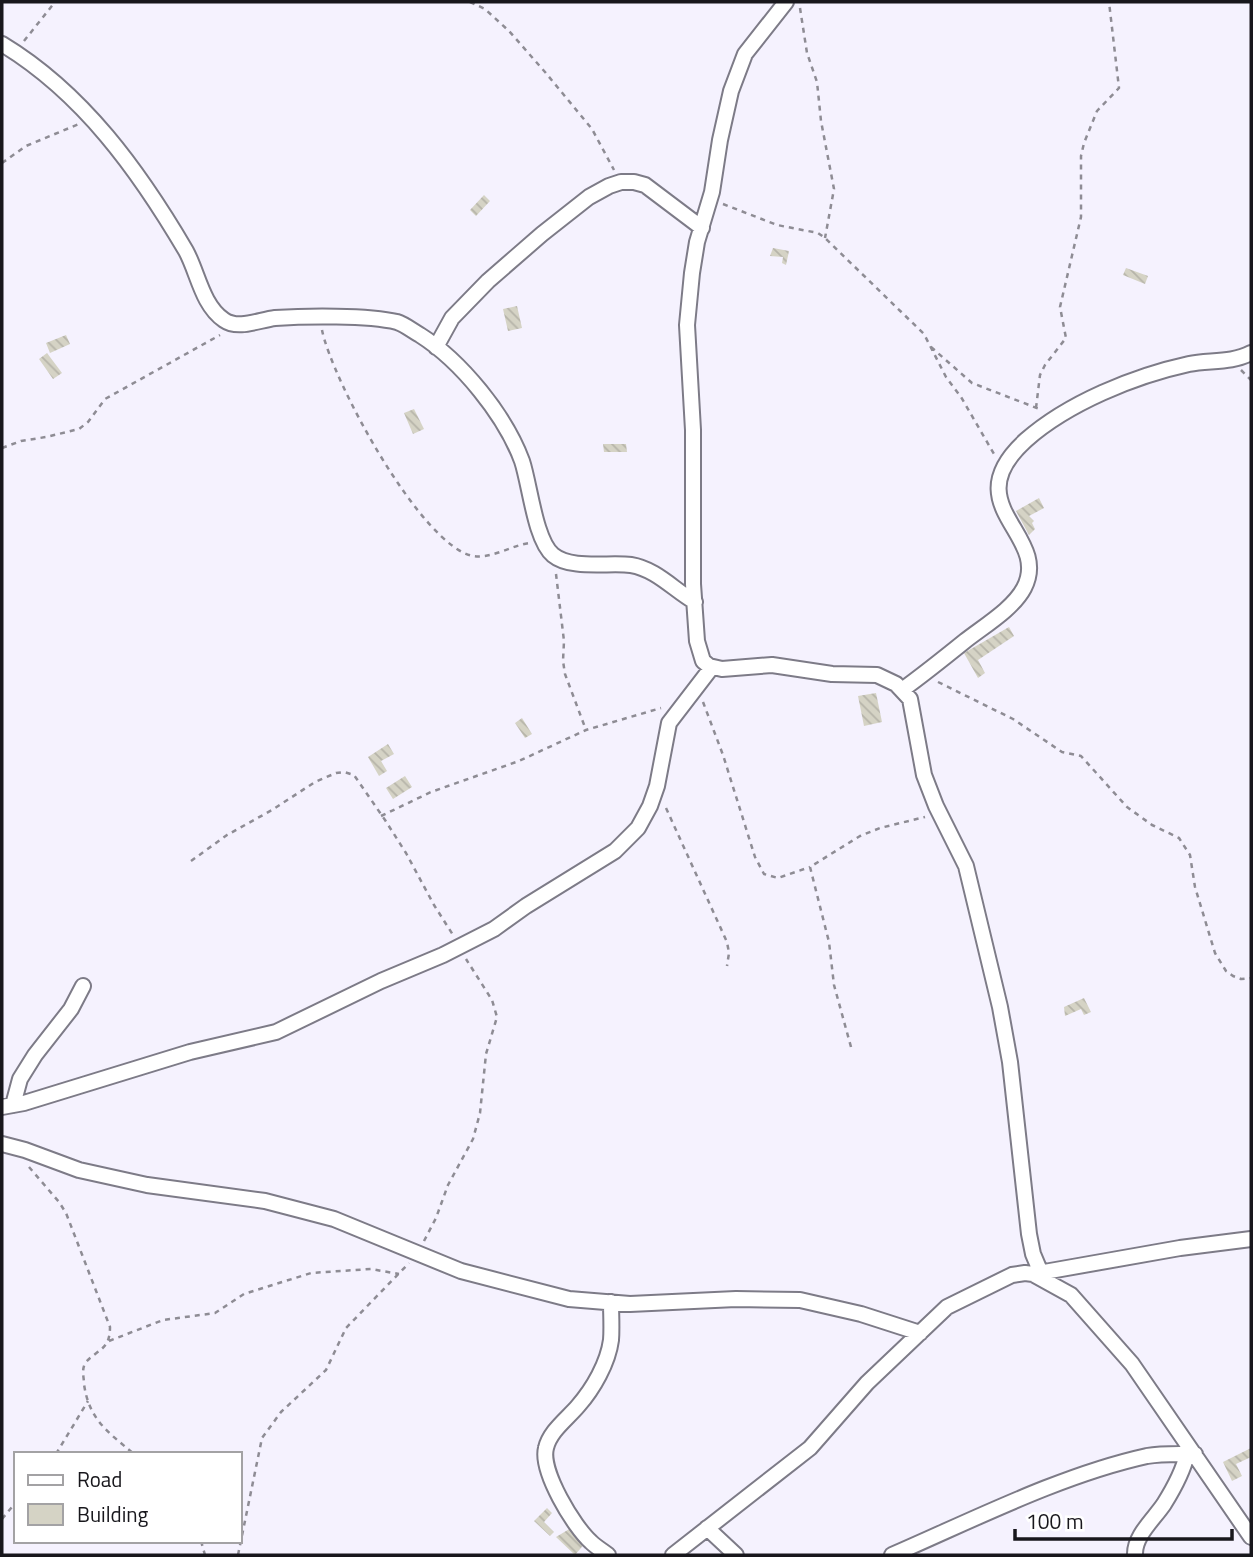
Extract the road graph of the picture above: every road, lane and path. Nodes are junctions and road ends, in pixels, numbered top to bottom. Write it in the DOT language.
graph roads {
  1 [pos="55,2"];
  2 [pos="470,2"];
  3 [pos="786,2"];
  4 [pos="798,2"];
  5 [pos="1109,2"];
  6 [pos="2,44"];
  7 [pos="15,52"];
  8 [pos="90,117"];
  9 [pos="2,163"];
  10 [pos="621,182"];
  11 [pos="710,200"];
  12 [pos="702,228"];
  13 [pos="825,238"];
  14 [pos="320,317"];
  15 [pos="234,325"];
  16 [pos="929,345"];
  17 [pos="436,347"];
  18 [pos="1251,353"];
  19 [pos="1036,408"];
  20 [pos="1057,417"];
  21 [pos="2,448"];
  22 [pos="1003,469"];
  23 [pos="548,548"];
  24 [pos="695,602"];
  25 [pos="712,667"];
  26 [pos="922,676"];
  27 [pos="697,686"];
  28 [pos="902,690"];
  29 [pos="682,706"];
  30 [pos="586,730"];
  31 [pos="658,781"];
  32 [pos="940,813"];
  33 [pos="381,816"];
  34 [pos="191,861"];
  35 [pos="810,867"];
  36 [pos="460,946"];
  37 [pos="727,966"];
  38 [pos="1251,978"];
  39 [pos="83,986"];
  40 [pos="851,1047"];
  41 [pos="7,1106"];
  42 [pos="2,1144"];
  43 [pos="25,1163"];
  44 [pos="1251,1239"];
  45 [pos="416,1254"];
  46 [pos="1037,1273"];
  47 [pos="399,1274"];
  48 [pos="611,1302"];
  49 [pos="920,1333"];
  50 [pos="108,1341"];
  51 [pos="88,1401"];
  52 [pos="57,1452"];
  53 [pos="132,1452"];
  54 [pos="1191,1454"];
  55 [pos="14,1504"];
  56 [pos="2,1518"];
  57 [pos="707,1528"];
  58 [pos="1251,1537"];
  59 [pos="242,1540"];
  60 [pos="608,1555"];
  61 [pos="673,1555"];
  62 [pos="736,1555"];
  63 [pos="892,1555"];
  64 [pos="1135,1555"];
  1 -- 7 [label="path"];
  2 -- 10 [label="path"];
  3 -- 11 [label="street"];
  4 -- 13 [label="path"];
  5 -- 19 [label="path"];
  6 -- 7 [label="street"];
  7 -- 8 [label="street"];
  8 -- 9 [label="path"];
  8 -- 15 [label="street"];
  10 -- 12 [label="street"];
  10 -- 17 [label="street"];
  11 -- 12 [label="street"];
  11 -- 13 [label="path"];
  12 -- 24 [label="street"];
  13 -- 16 [label="path"];
  14 -- 15 [label="street"];
  14 -- 17 [label="street"];
  14 -- 23 [label="path"];
  15 -- 21 [label="path"];
  16 -- 19 [label="path"];
  16 -- 22 [label="path"];
  17 -- 23 [label="street"];
  18 -- 20 [label="street"];
  19 -- 20 [label="path"];
  20 -- 22 [label="street"];
  22 -- 26 [label="street"];
  23 -- 24 [label="street"];
  23 -- 30 [label="path"];
  24 -- 25 [label="street"];
  25 -- 27 [label="street"];
  25 -- 28 [label="street"];
  26 -- 28 [label="street"];
  26 -- 38 [label="path"];
  27 -- 29 [label="street"];
  27 -- 35 [label="path"];
  28 -- 32 [label="street"];
  29 -- 30 [label="path"];
  29 -- 31 [label="street"];
  30 -- 33 [label="path"];
  31 -- 36 [label="street"];
  31 -- 37 [label="path"];
  32 -- 35 [label="path"];
  32 -- 46 [label="street"];
  33 -- 34 [label="path"];
  33 -- 36 [label="path"];
  35 -- 40 [label="path"];
  36 -- 41 [label="street"];
  36 -- 45 [label="path"];
  39 -- 41 [label="street"];
  42 -- 45 [label="street"];
  43 -- 50 [label="path"];
  44 -- 46 [label="street"];
  45 -- 47 [label="path"];
  45 -- 48 [label="street"];
  46 -- 49 [label="street"];
  46 -- 54 [label="street"];
  47 -- 50 [label="path"];
  47 -- 59 [label="path"];
  48 -- 49 [label="street"];
  48 -- 60 [label="street"];
  49 -- 57 [label="street"];
  50 -- 51 [label="path"];
  51 -- 52 [label="path"];
  51 -- 53 [label="path"];
  54 -- 58 [label="street"];
  54 -- 63 [label="street"];
  54 -- 64 [label="street"];
  55 -- 56 [label="path"];
  57 -- 61 [label="street"];
  57 -- 62 [label="street"];
}
